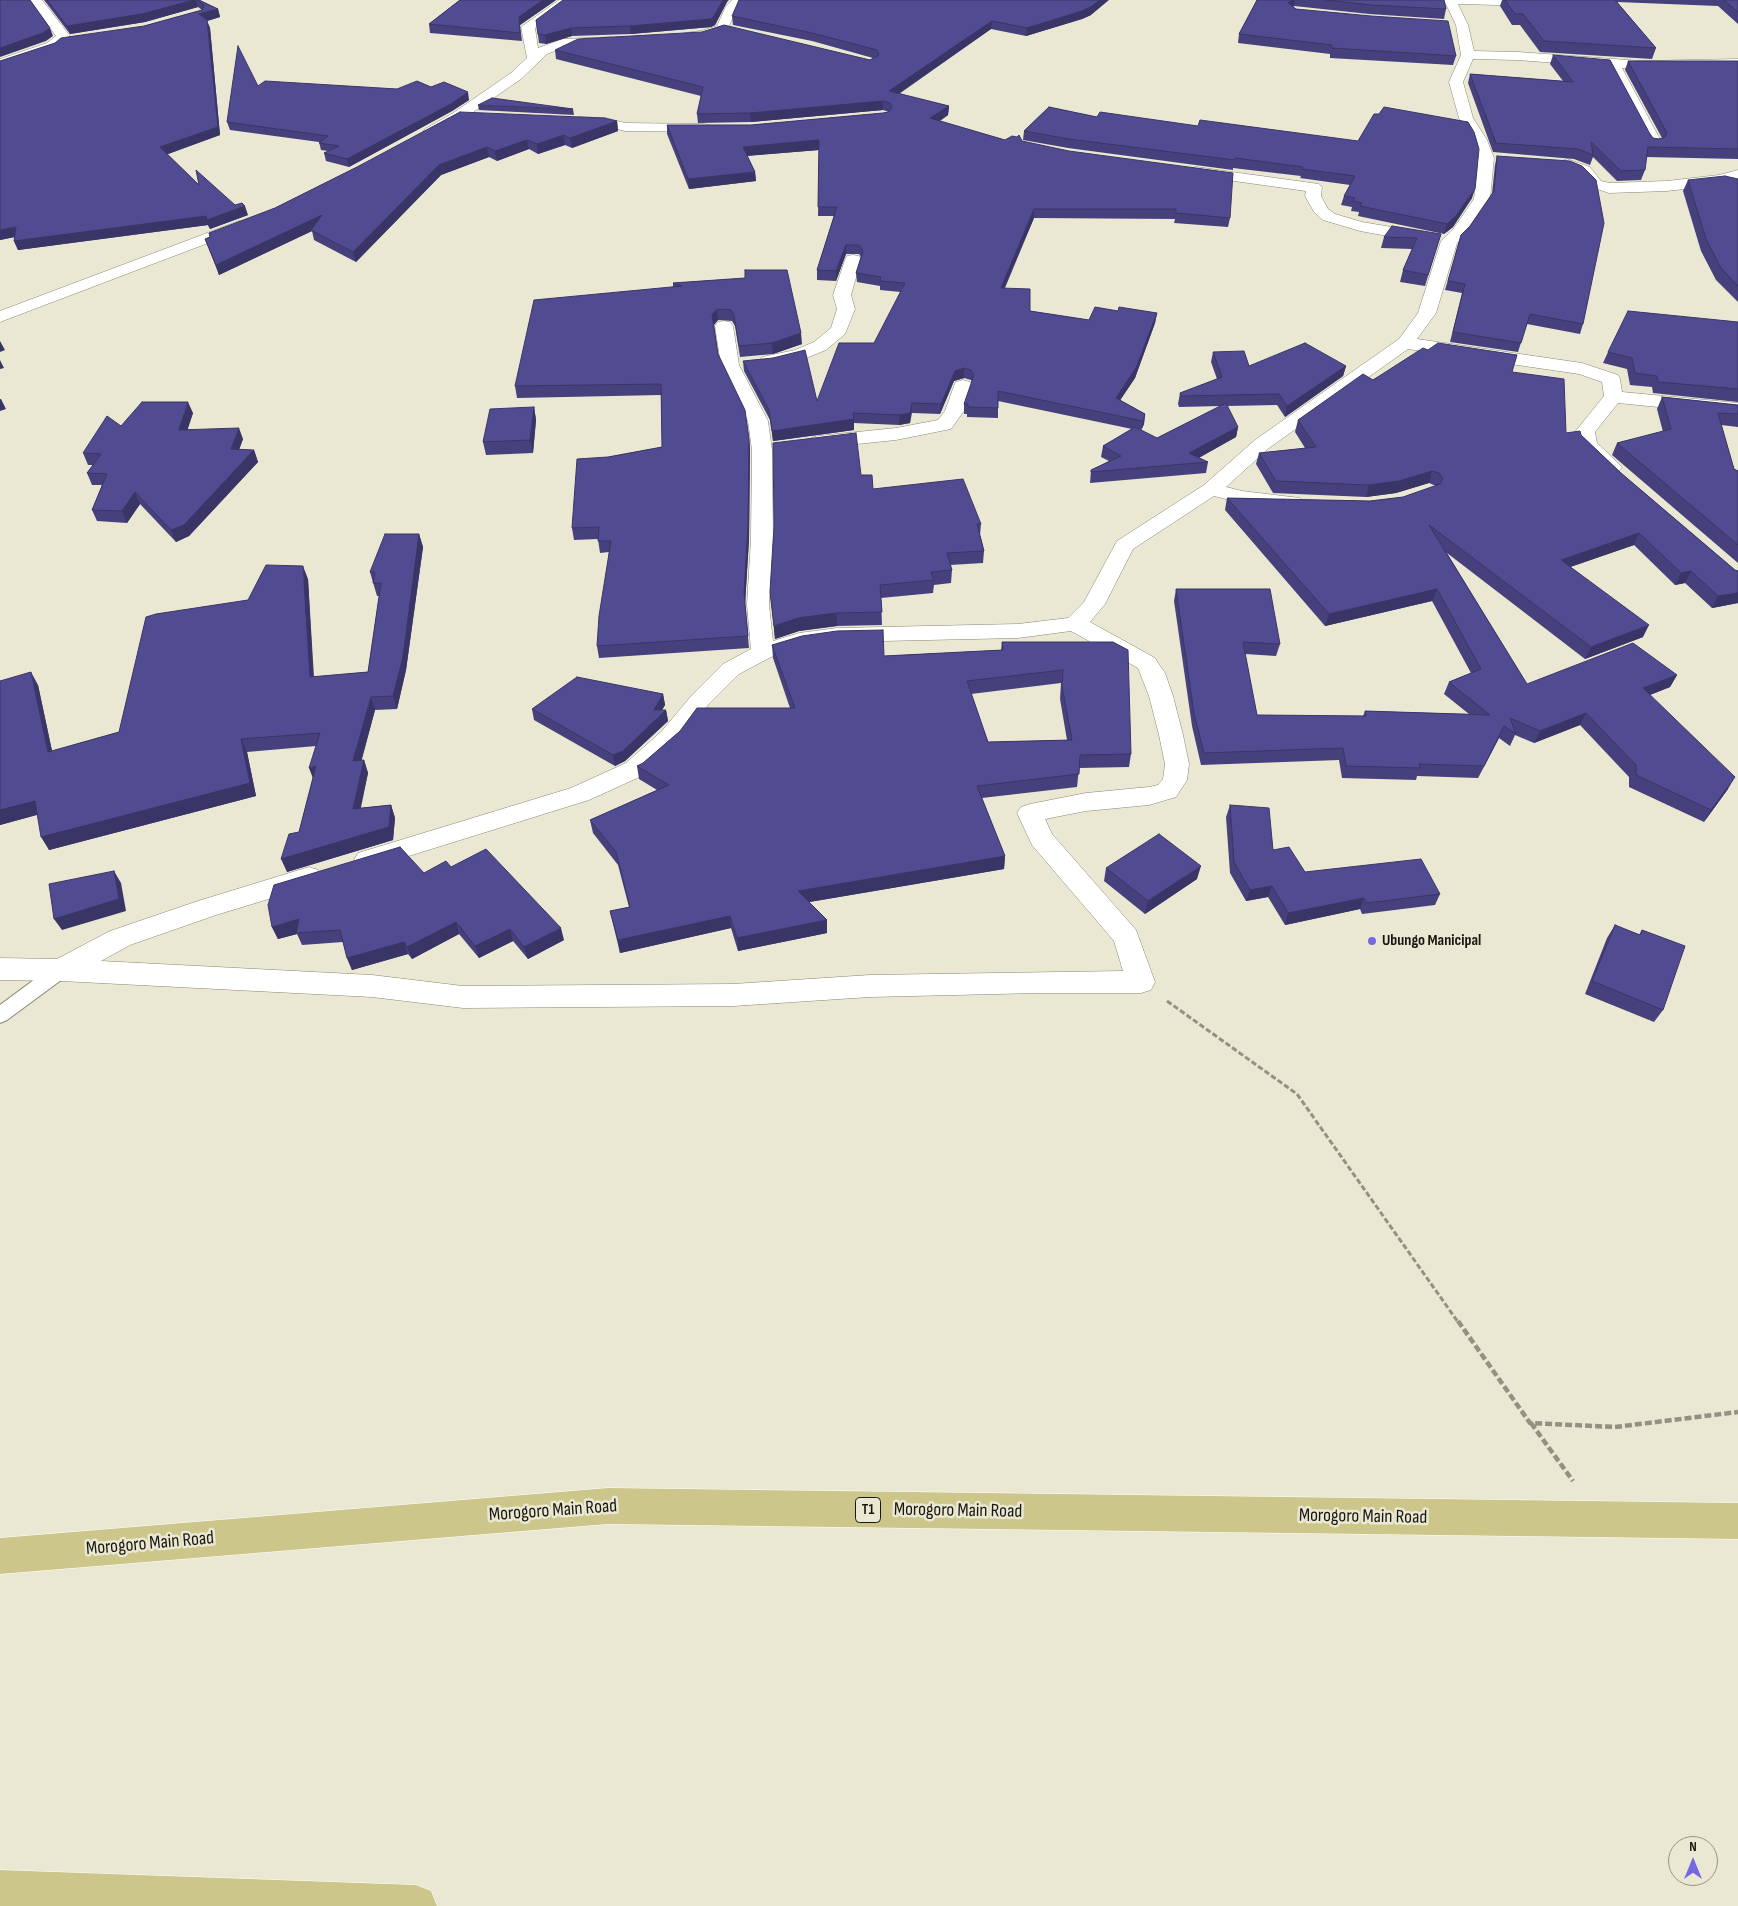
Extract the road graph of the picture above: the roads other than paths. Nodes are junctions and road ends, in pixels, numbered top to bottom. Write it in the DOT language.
graph roads {
  1 [pos="36,0"];
  2 [pos="567,0"];
  3 [pos="740,0"];
  4 [pos="1450,0"];
  5 [pos="1549,2"];
  6 [pos="722,28"];
  7 [pos="740,32"];
  8 [pos="677,37"];
  9 [pos="78,39"];
  10 [pos="622,40"];
  11 [pos="59,41"];
  12 [pos="1468,54"];
  13 [pos="533,57"];
  14 [pos="1613,63"];
  15 [pos="1738,63"];
  16 [pos="0,64"];
  17 [pos="458,116"];
  18 [pos="485,118"];
  19 [pos="565,121"];
  20 [pos="722,128"];
  21 [pos="416,140"];
  22 [pos="1655,143"];
  23 [pos="1553,162"];
  24 [pos="1186,170"];
  25 [pos="1738,174"];
  26 [pos="254,220"];
  27 [pos="1449,241"];
  28 [pos="853,260"];
  29 [pos="0,317"];
  30 [pos="724,326"];
  31 [pos="1405,343"];
  32 [pos="730,365"];
  33 [pos="963,386"];
  34 [pos="1613,398"];
  35 [pos="1738,409"];
  36 [pos="801,444"];
  37 [pos="1624,479"];
  38 [pos="1211,489"];
  39 [pos="1310,503"];
  40 [pos="1075,623"];
  41 [pos="763,652"];
  42 [pos="352,864"];
  43 [pos="325,873"];
  44 [pos="0,969"];
  45 [pos="61,970"];
  46 [pos="0,1015"];
  47 [pos="1738,1522"];
  48 [pos="0,1556"];
  49 [pos="0,1891"];
  50 [pos="416,1906"];
  1 -- 11 [label="street"];
  2 -- 13 [label="street"];
  3 -- 6 [label="street"];
  4 -- 5 [label="street"];
  4 -- 12 [label="street"];
  6 -- 7 [label="street"];
  6 -- 8 [label="street"];
  9 -- 11 [label="street"];
  10 -- 13 [label="street"];
  11 -- 16 [label="street"];
  12 -- 14 [label="street"];
  12 -- 27 [label="street"];
  13 -- 17 [label="street"];
  14 -- 15 [label="street"];
  14 -- 22 [label="street"];
  17 -- 18 [label="street"];
  17 -- 21 [label="street"];
  19 -- 20 [label="street"];
  23 -- 25 [label="street"];
  24 -- 27 [label="street"];
  26 -- 29 [label="street"];
  27 -- 31 [label="street"];
  28 -- 32 [label="street"];
  30 -- 32 [label="street"];
  31 -- 34 [label="street"];
  31 -- 38 [label="street"];
  32 -- 41 [label="street"];
  33 -- 36 [label="street"];
  34 -- 35 [label="street"];
  34 -- 37 [label="street"];
  38 -- 39 [label="street"];
  38 -- 40 [label="street"];
  40 -- 41 [label="street"];
  40 -- 45 [label="street"];
  41 -- 42 [label="street"];
  43 -- 45 [label="street"];
  44 -- 45 [label="street"];
  45 -- 46 [label="lane"];
  47 -- 48 [label="highway, Morogoro Main Road / T1"];
  49 -- 50 [label="highway"];
}
